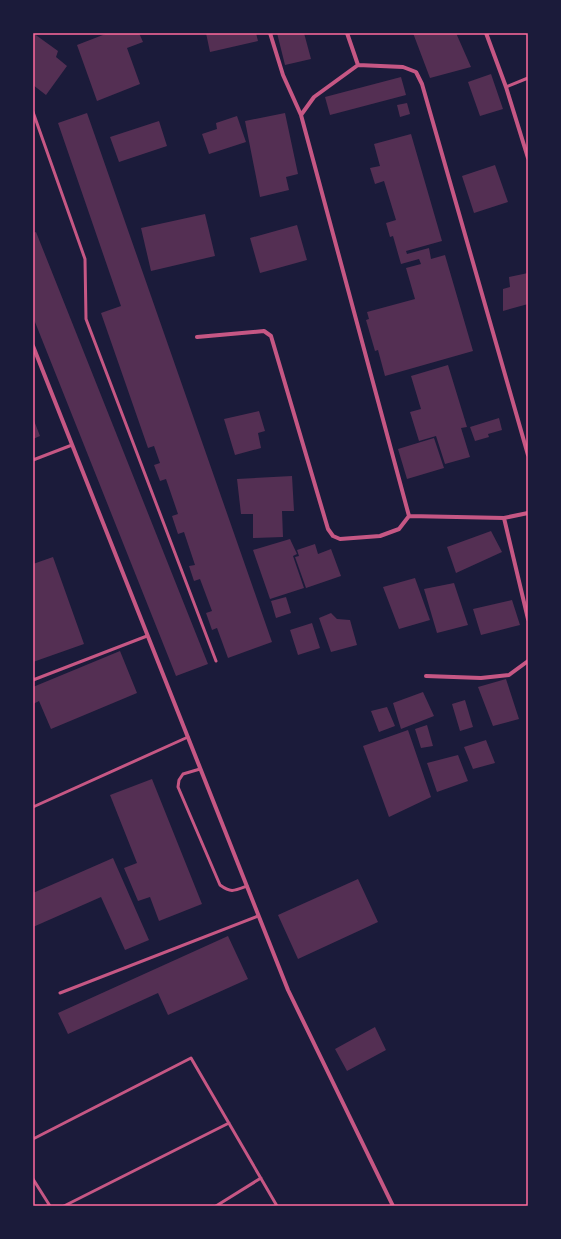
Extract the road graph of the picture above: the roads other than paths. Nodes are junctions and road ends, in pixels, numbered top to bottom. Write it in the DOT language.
graph roads {
  1 [pos="270,33"];
  2 [pos="347,33"];
  3 [pos="486,33"];
  4 [pos="358,65"];
  5 [pos="528,78"];
  6 [pos="506,87"];
  7 [pos="33,112"];
  8 [pos="301,115"];
  9 [pos="528,158"];
  10 [pos="197,337"];
  11 [pos="33,346"];
  12 [pos="72,445"];
  13 [pos="528,455"];
  14 [pos="33,460"];
  15 [pos="528,513"];
  16 [pos="409,516"];
  17 [pos="504,518"];
  18 [pos="528,618"];
  19 [pos="147,636"];
  20 [pos="216,661"];
  21 [pos="528,661"];
  22 [pos="426,676"];
  23 [pos="33,680"];
  24 [pos="188,737"];
  25 [pos="200,769"];
  26 [pos="33,807"];
  27 [pos="247,886"];
  28 [pos="258,916"];
  29 [pos="60,993"];
  30 [pos="229,1123"];
  31 [pos="33,1139"];
  32 [pos="261,1178"];
  33 [pos="33,1179"];
  34 [pos="50,1206"];
  35 [pos="64,1206"];
  36 [pos="216,1206"];
  37 [pos="277,1206"];
  38 [pos="393,1206"];
  1 -- 8 [label="street"];
  2 -- 4 [label="street"];
  3 -- 6 [label="street"];
  4 -- 8 [label="street"];
  4 -- 13 [label="street"];
  5 -- 6 [label="lane"];
  6 -- 9 [label="street"];
  7 -- 20 [label="lane"];
  8 -- 16 [label="street"];
  10 -- 16 [label="street"];
  11 -- 12 [label="street"];
  12 -- 14 [label="lane"];
  12 -- 19 [label="street"];
  15 -- 17 [label="street"];
  16 -- 17 [label="street"];
  17 -- 18 [label="street"];
  19 -- 23 [label="lane"];
  19 -- 24 [label="street"];
  21 -- 22 [label="street"];
  24 -- 25 [label="street"];
  24 -- 26 [label="lane"];
  25 -- 27 [label="street"];
  25 -- 27 [label="lane"];
  27 -- 28 [label="street"];
  28 -- 29 [label="lane"];
  28 -- 38 [label="street"];
  30 -- 31 [label="lane"];
  30 -- 32 [label="lane"];
  30 -- 35 [label="lane"];
  32 -- 36 [label="lane"];
  32 -- 37 [label="lane"];
  33 -- 34 [label="lane"];
}
